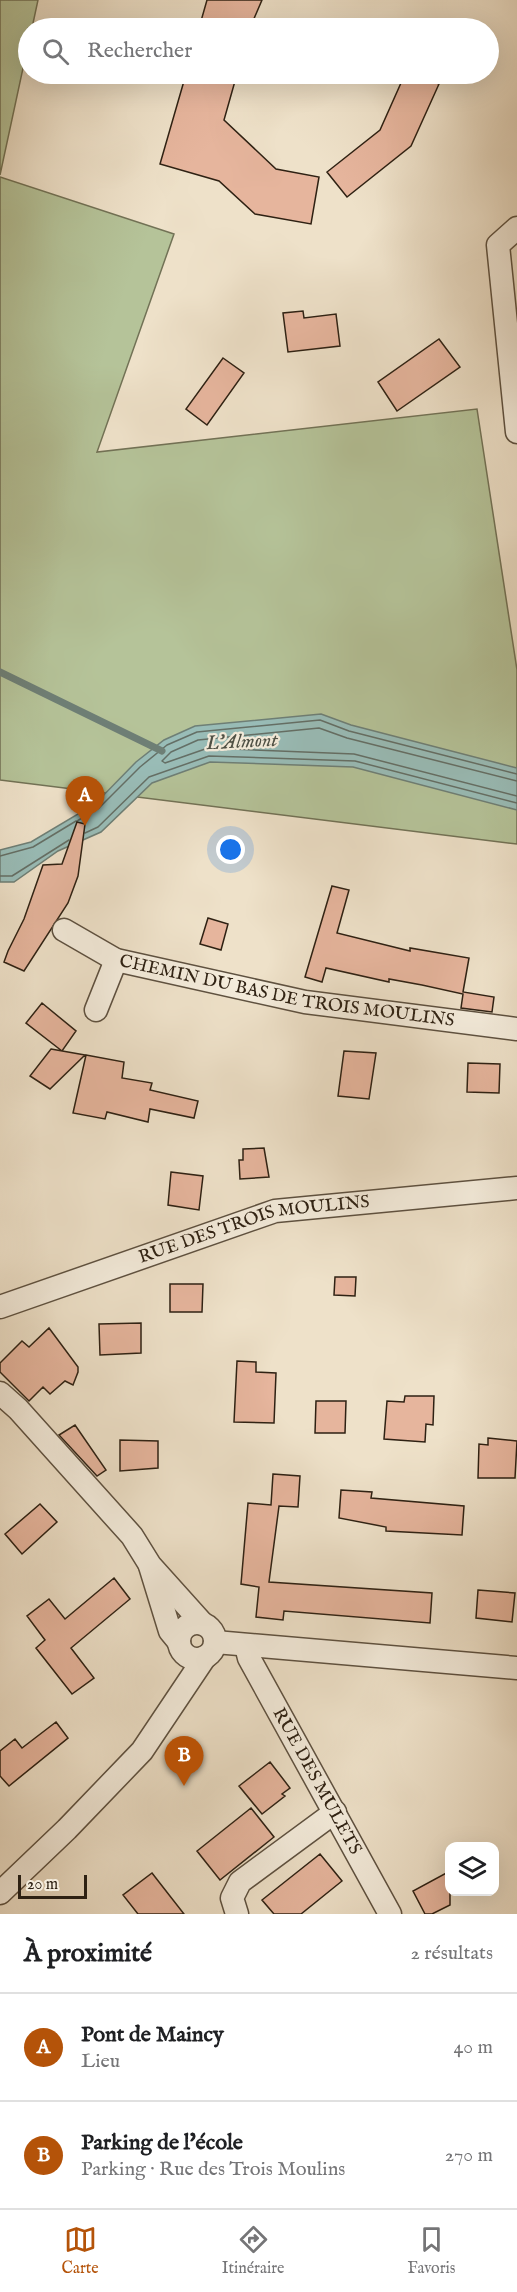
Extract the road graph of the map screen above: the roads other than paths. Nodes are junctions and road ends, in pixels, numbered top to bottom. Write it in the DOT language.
graph roads {
  1 [pos="517,228"];
  2 [pos="517,432"];
  3 [pos="64,930"];
  4 [pos="116,960"];
  5 [pos="96,1010"];
  6 [pos="517,1029"];
  7 [pos="517,1188"];
  8 [pos="0,1307"];
  9 [pos="0,1393"];
  10 [pos="150,1565"];
  11 [pos="208,1641"];
  12 [pos="179,1645"];
  13 [pos="246,1646"];
  14 [pos="517,1668"];
  15 [pos="168,1711"];
  16 [pos="335,1812"];
  17 [pos="0,1893"];
  18 [pos="237,1914"];
  19 [pos="390,1914"];
  1 -- 2 [label="street"];
  3 -- 4 [label="street, CHEMIN DU BAS DE TROIS MOULINS"];
  4 -- 5 [label="street"];
  4 -- 6 [label="street, CHEMIN DU BAS DE TROIS MOULINS"];
  7 -- 8 [label="street, RUE DES TROIS MOULINS"];
  9 -- 10 [label="street"];
  10 -- 11 [label="street"];
  10 -- 12 [label="street"];
  11 -- 12 [label="street"];
  11 -- 12 [label="street"];
  11 -- 13 [label="street"];
  11 -- 15 [label="street"];
  12 -- 15 [label="street"];
  13 -- 14 [label="street"];
  13 -- 16 [label="street, RUE DES MULETS"];
  15 -- 17 [label="street"];
  16 -- 18 [label="street"];
  16 -- 19 [label="street, RUE DES MULETS"];
}
